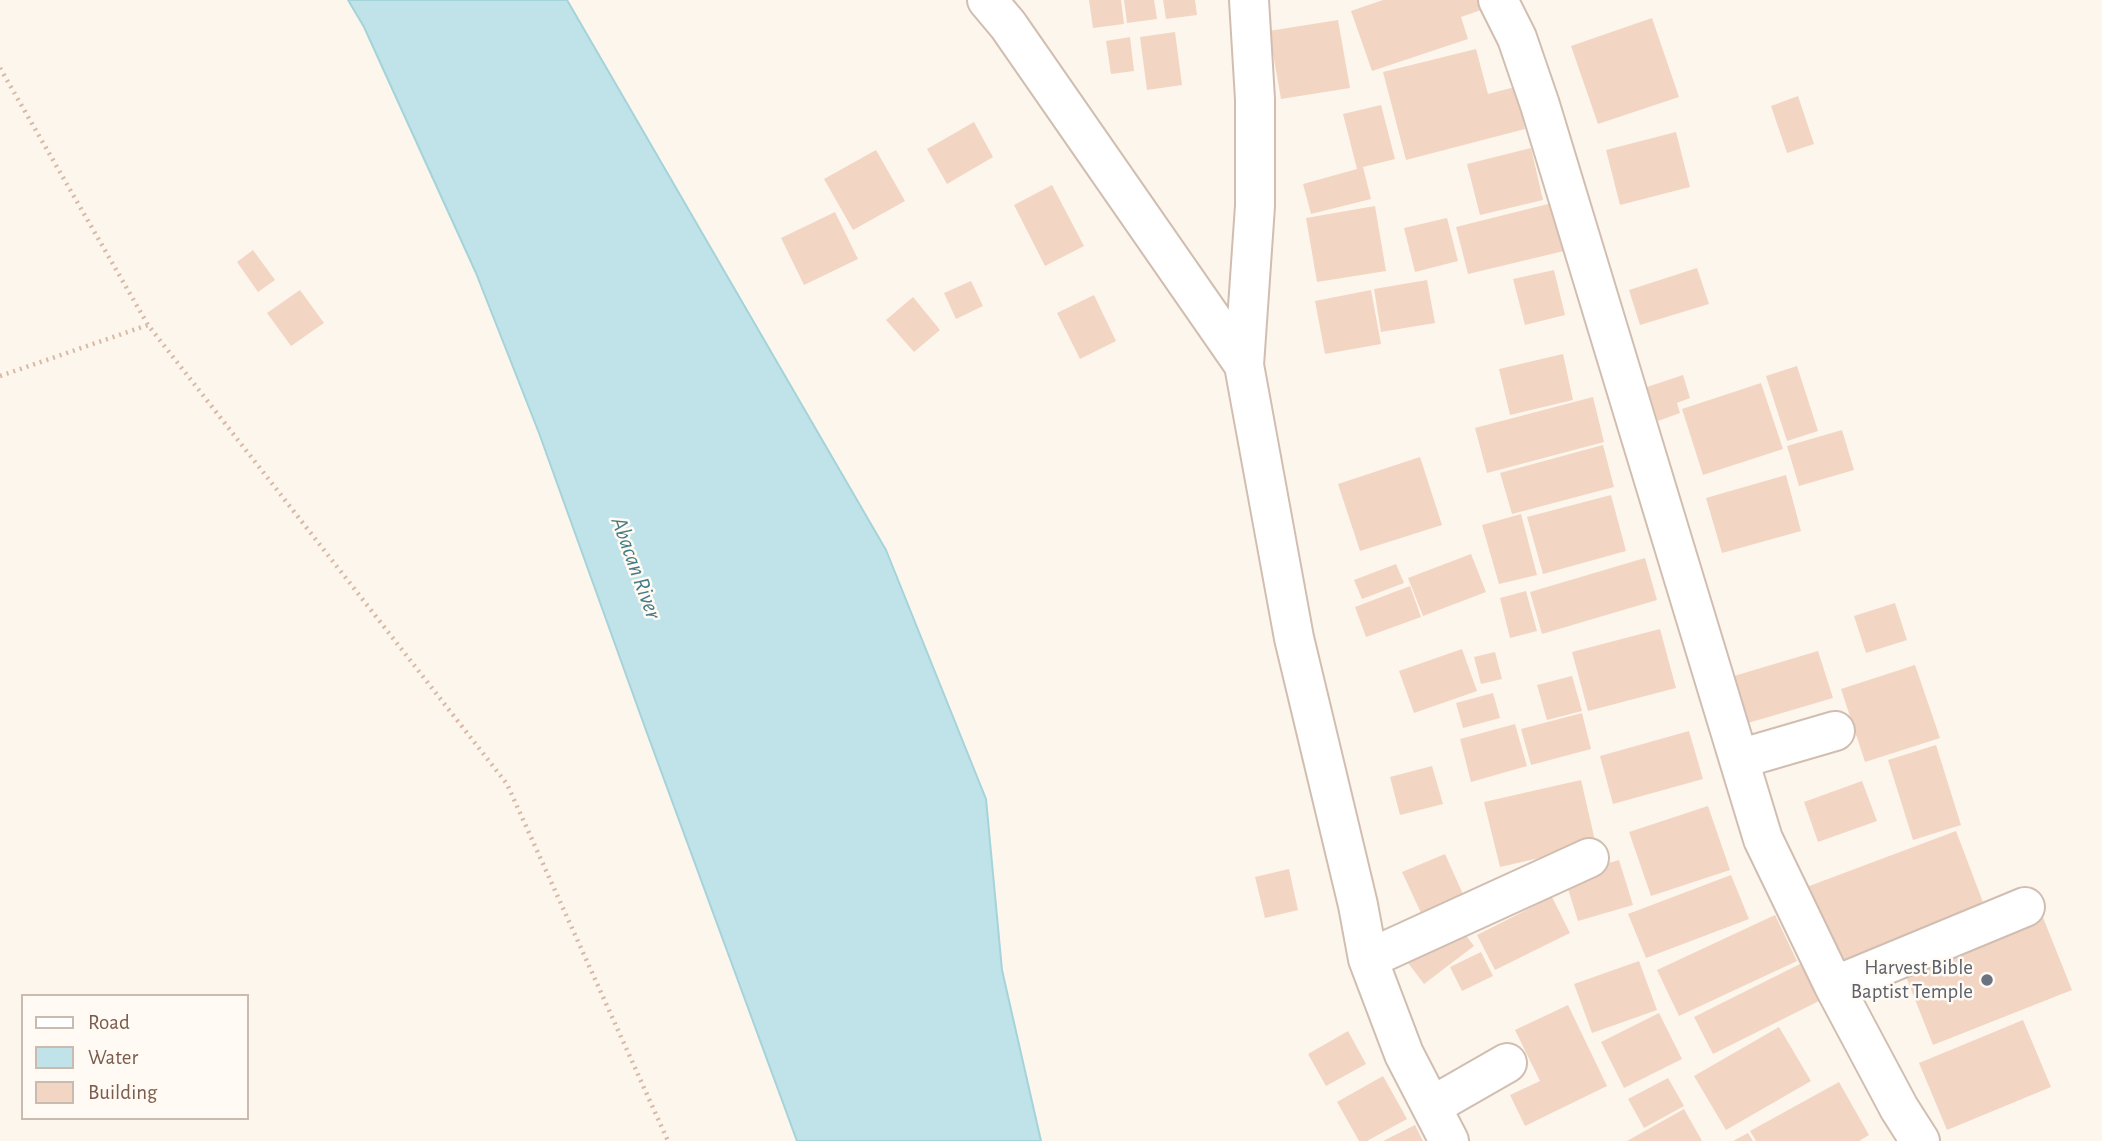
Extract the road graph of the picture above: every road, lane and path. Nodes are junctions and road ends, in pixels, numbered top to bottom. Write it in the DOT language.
graph roads {
  1 [pos="987,0"];
  2 [pos="1249,0"];
  3 [pos="1498,0"];
  4 [pos="0,68"];
  5 [pos="148,325"];
  6 [pos="1244,365"];
  7 [pos="0,376"];
  8 [pos="1835,731"];
  9 [pos="1739,759"];
  10 [pos="1589,858"];
  11 [pos="2025,907"];
  12 [pos="1368,959"];
  13 [pos="1834,986"];
  14 [pos="1507,1063"];
  15 [pos="1432,1106"];
  16 [pos="668,1141"];
  17 [pos="1449,1141"];
  18 [pos="1920,1141"];
  1 -- 6 [label="street"];
  2 -- 6 [label="street"];
  3 -- 9 [label="street"];
  4 -- 5 [label="path"];
  5 -- 7 [label="path"];
  5 -- 16 [label="path"];
  6 -- 12 [label="street"];
  8 -- 9 [label="street"];
  9 -- 13 [label="street"];
  10 -- 12 [label="street"];
  11 -- 13 [label="street"];
  12 -- 15 [label="street"];
  13 -- 18 [label="street"];
  14 -- 15 [label="street"];
  15 -- 17 [label="street"];
}
